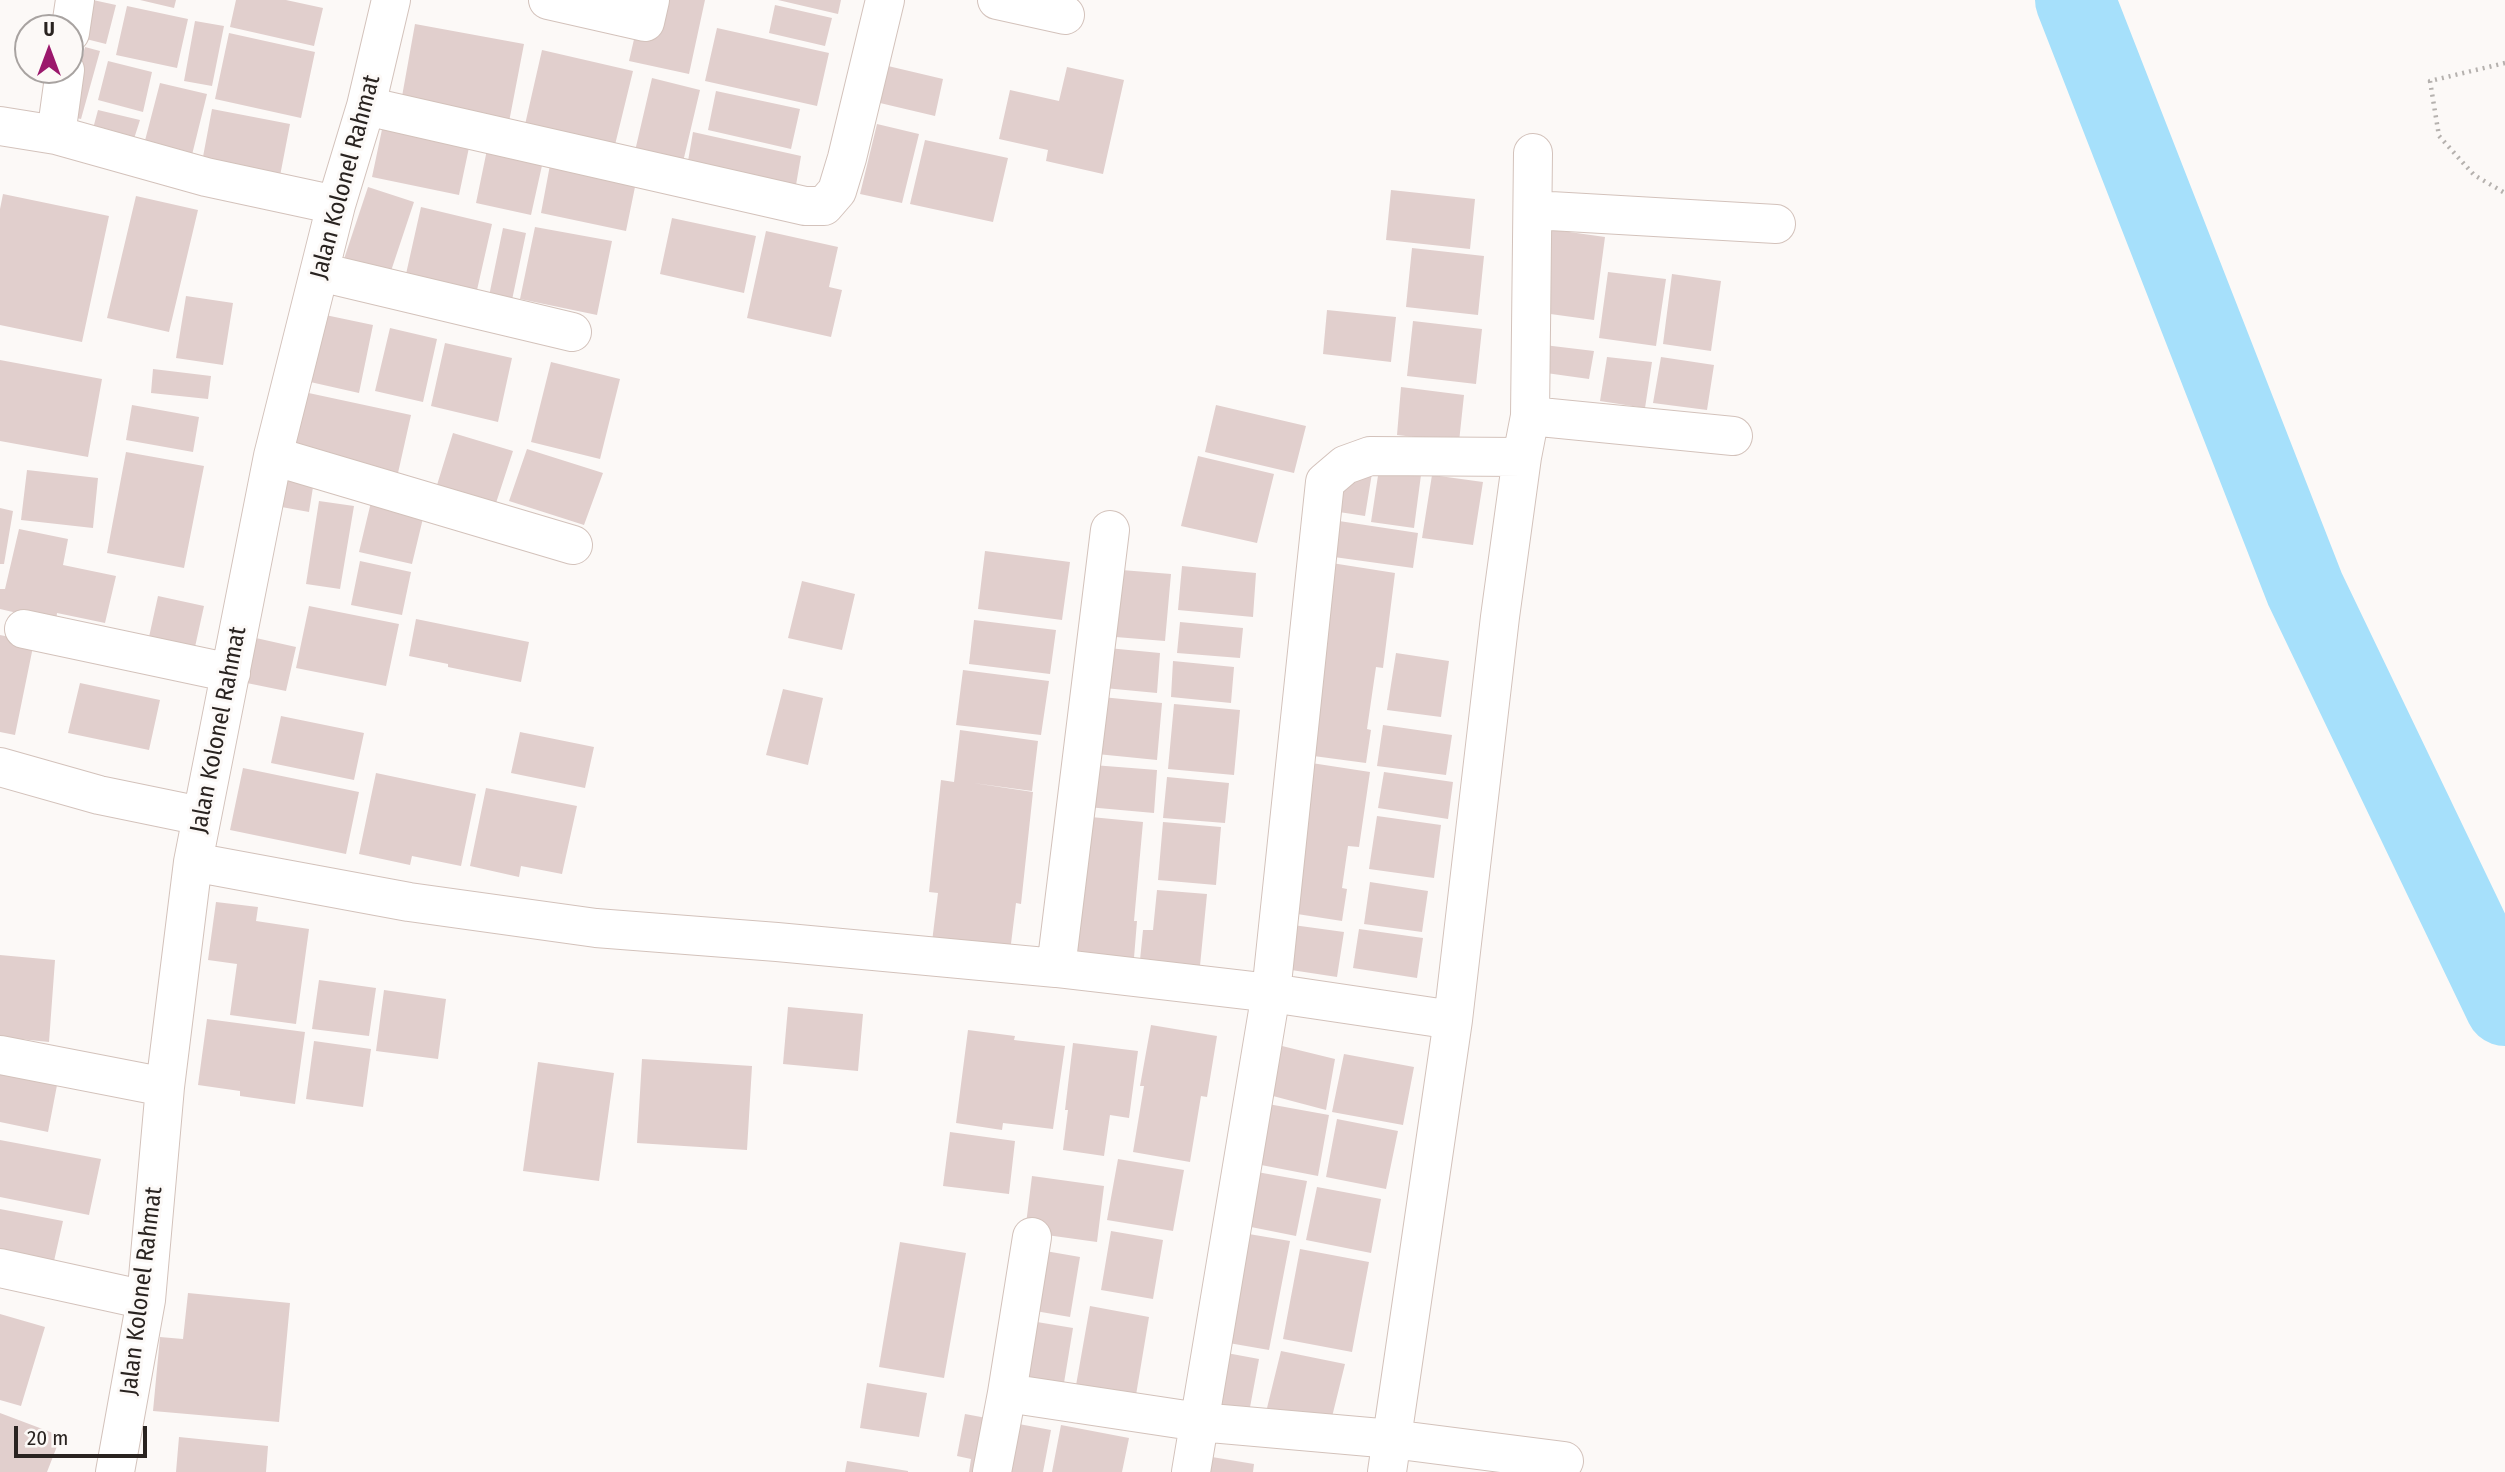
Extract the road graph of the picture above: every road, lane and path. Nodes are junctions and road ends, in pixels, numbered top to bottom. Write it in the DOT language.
graph roads {
  1 [pos="391,0"];
  2 [pos="548,0"];
  3 [pos="650,0"];
  4 [pos="884,0"];
  5 [pos="997,0"];
  6 [pos="1065,15"];
  7 [pos="2505,63"];
  8 [pos="63,84"];
  9 [pos="366,106"];
  10 [pos="0,126"];
  11 [pos="56,135"];
  12 [pos="1533,153"];
  13 [pos="2505,193"];
  14 [pos="336,205"];
  15 [pos="1533,210"];
  16 [pos="1776,224"];
  17 [pos="320,272"];
  18 [pos="572,332"];
  19 [pos="1531,416"];
  20 [pos="1733,436"];
  21 [pos="274,456"];
  22 [pos="1522,457"];
  23 [pos="1110,530"];
  24 [pos="573,545"];
  25 [pos="24,629"];
  26 [pos="231,673"];
  27 [pos="0,767"];
  28 [pos="201,816"];
  29 [pos="193,862"];
  30 [pos="1056,968"];
  31 [pos="1271,993"];
  32 [pos="1453,1020"];
  33 [pos="0,1055"];
  34 [pos="166,1087"];
  35 [pos="1032,1237"];
  36 [pos="0,1268"];
  37 [pos="146,1300"];
  38 [pos="1007,1393"];
  39 [pos="1199,1422"];
  40 [pos="1390,1456"];
  41 [pos="1564,1461"];
  42 [pos="116,1472"];
  43 [pos="992,1472"];
  44 [pos="1191,1472"];
  1 -- 9 [label="street, Jalan Kolonel Rahmat"];
  2 -- 3 [label="street"];
  4 -- 9 [label="street"];
  5 -- 6 [label="street"];
  7 -- 13 [label="path"];
  8 -- 11 [label="street"];
  9 -- 14 [label="street, Jalan Kolonel Rahmat"];
  10 -- 11 [label="street"];
  11 -- 14 [label="street"];
  12 -- 15 [label="street"];
  14 -- 17 [label="street, Jalan Kolonel Rahmat"];
  15 -- 16 [label="street"];
  15 -- 19 [label="street"];
  17 -- 18 [label="street"];
  17 -- 21 [label="street, Jalan Kolonel Rahmat"];
  19 -- 20 [label="street"];
  19 -- 22 [label="street"];
  21 -- 24 [label="street"];
  21 -- 26 [label="street, Jalan Kolonel Rahmat"];
  22 -- 31 [label="street"];
  22 -- 32 [label="street"];
  23 -- 30 [label="street"];
  25 -- 26 [label="street"];
  26 -- 28 [label="street, Jalan Kolonel Rahmat"];
  27 -- 28 [label="street"];
  28 -- 29 [label="street, Jalan Kolonel Rahmat"];
  29 -- 30 [label="street"];
  29 -- 34 [label="street, Jalan Kolonel Rahmat"];
  30 -- 31 [label="street"];
  31 -- 32 [label="street"];
  31 -- 39 [label="street"];
  32 -- 40 [label="street"];
  33 -- 34 [label="street"];
  34 -- 37 [label="street, Jalan Kolonel Rahmat"];
  35 -- 38 [label="street"];
  36 -- 37 [label="street"];
  37 -- 42 [label="street, Jalan Kolonel Rahmat"];
  38 -- 39 [label="street"];
  38 -- 43 [label="street"];
  39 -- 40 [label="street"];
  39 -- 44 [label="street"];
  40 -- 41 [label="street"];
}
